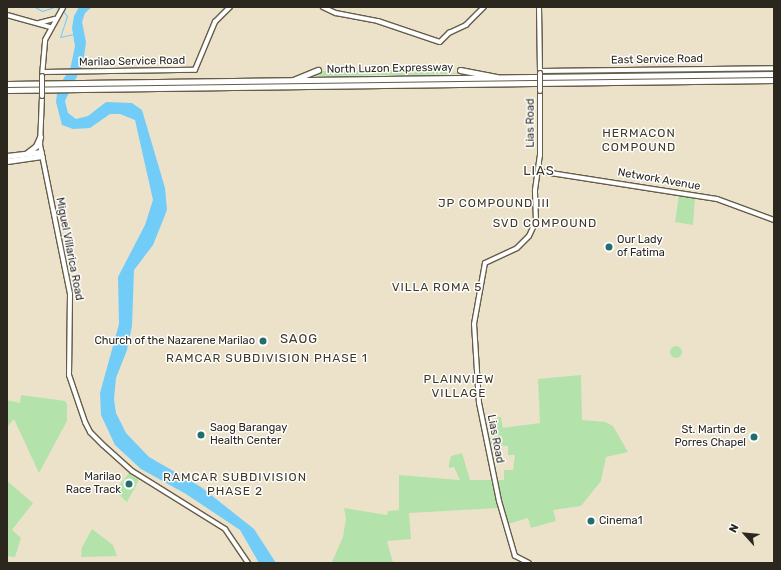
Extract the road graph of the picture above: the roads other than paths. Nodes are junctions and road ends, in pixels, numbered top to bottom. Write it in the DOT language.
graph roads {
  1 [pos="63,7"];
  2 [pos="230,7"];
  3 [pos="323,7"];
  4 [pos="484,7"];
  5 [pos="539,7"];
  6 [pos="7,14"];
  7 [pos="55,19"];
  8 [pos="37,23"];
  9 [pos="50,27"];
  10 [pos="45,40"];
  11 [pos="774,68"];
  12 [pos="318,70"];
  13 [pos="460,70"];
  14 [pos="540,72"];
  15 [pos="43,74"];
  16 [pos="774,74"];
  17 [pos="497,77"];
  18 [pos="293,80"];
  19 [pos="774,80"];
  20 [pos="7,84"];
  21 [pos="7,90"];
  22 [pos="40,137"];
  23 [pos="26,154"];
  24 [pos="41,154"];
  25 [pos="7,156"];
  26 [pos="7,161"];
  27 [pos="538,171"];
  28 [pos="774,220"];
  29 [pos="248,563"];
  30 [pos="528,563"];
  1 -- 7 [label="main road, Miguel Villarica Road"];
  2 -- 15 [label="street, Marilao Service Road"];
  3 -- 4 [label="street"];
  5 -- 14 [label="main road, Lias Road"];
  6 -- 8 [label="main road"];
  7 -- 8 [label="main road"];
  7 -- 9 [label="main road, Miguel Villarica Road"];
  8 -- 9 [label="main road"];
  8 -- 10 [label="main road"];
  9 -- 10 [label="main road, Miguel Villarica Road"];
  10 -- 15 [label="main road, Miguel Villarica Road"];
  11 -- 14 [label="main road, East Service Road"];
  12 -- 18 [label="highway"];
  13 -- 17 [label="highway"];
  14 -- 27 [label="main road, Lias Road, bridge"];
  15 -- 22 [label="main road, Miguel Villarica Road, bridge"];
  16 -- 17 [label="highway, North Luzon Expressway"];
  17 -- 18 [label="highway, North Luzon Expressway"];
  18 -- 20 [label="highway, North Luzon Expressway"];
  19 -- 21 [label="highway, North Luzon Expressway"];
  22 -- 23 [label="highway"];
  22 -- 24 [label="main road, Miguel Villarica Road"];
  23 -- 24 [label="highway"];
  23 -- 25 [label="highway"];
  24 -- 26 [label="highway"];
  24 -- 29 [label="main road, Miguel Villarica Road"];
  27 -- 28 [label="street, Network Avenue"];
  27 -- 30 [label="main road, Lias Road"];
}
